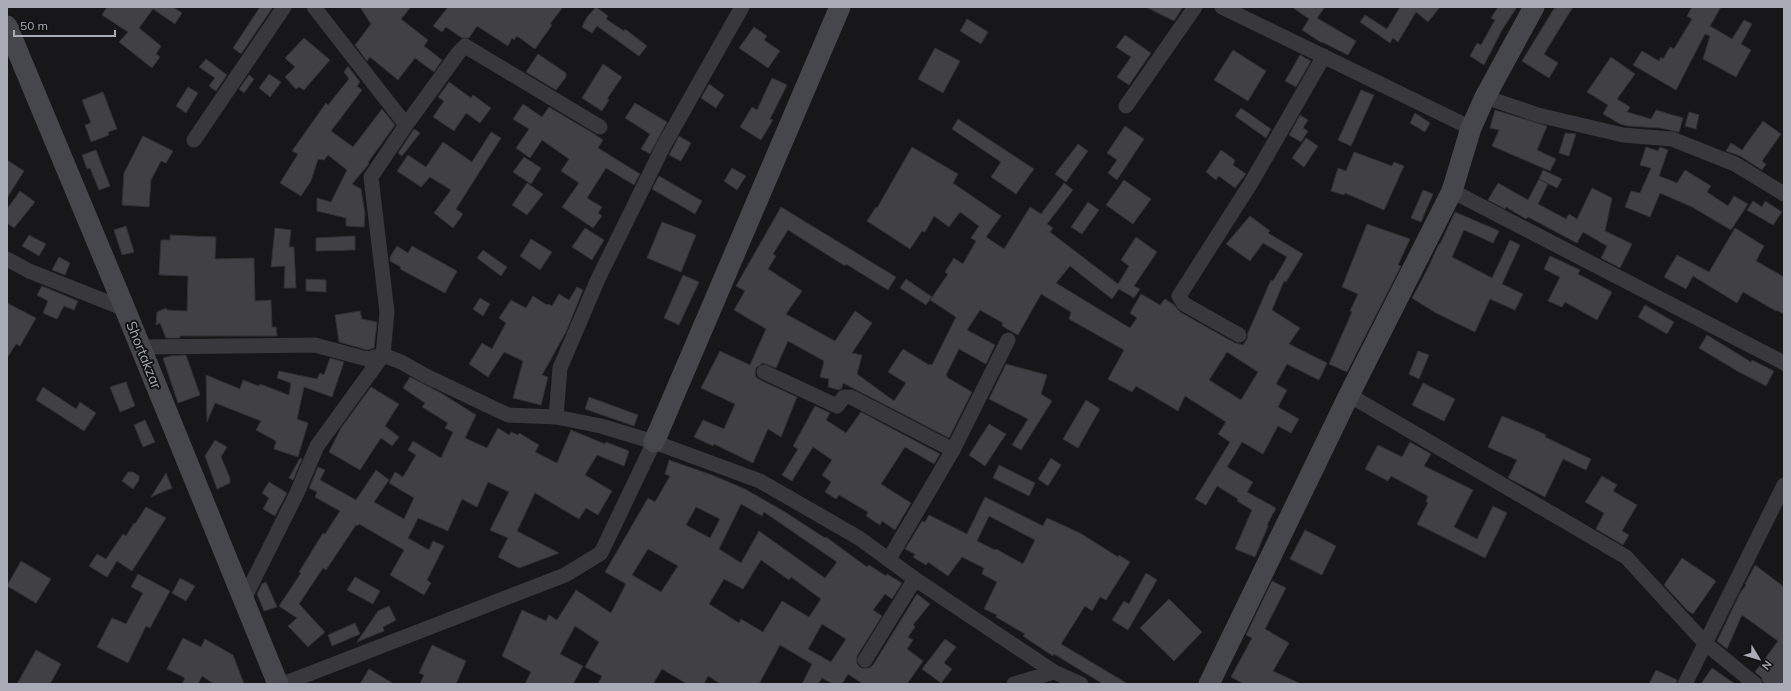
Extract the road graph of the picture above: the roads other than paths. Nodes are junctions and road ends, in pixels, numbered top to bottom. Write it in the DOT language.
graph roads {
  1 [pos="284,7"];
  2 [pos="314,7"];
  3 [pos="742,7"];
  4 [pos="840,7"];
  5 [pos="1195,7"];
  6 [pos="1222,7"];
  7 [pos="1534,7"];
  8 [pos="7,26"];
  9 [pos="1324,56"];
  10 [pos="1486,96"];
  11 [pos="1126,106"];
  12 [pos="406,125"];
  13 [pos="600,127"];
  14 [pos="1471,128"];
  15 [pos="194,140"];
  16 [pos="1452,191"];
  17 [pos="1784,194"];
  18 [pos="7,259"];
  19 [pos="125,309"];
  20 [pos="1239,335"];
  21 [pos="1008,340"];
  22 [pos="141,347"];
  23 [pos="383,355"];
  24 [pos="1784,363"];
  25 [pos="764,372"];
  26 [pos="1349,395"];
  27 [pos="556,417"];
  28 [pos="654,442"];
  29 [pos="953,450"];
  30 [pos="1784,485"];
  31 [pos="889,559"];
  32 [pos="915,579"];
  33 [pos="244,599"];
  34 [pos="1705,643"];
  35 [pos="865,660"];
  36 [pos="1054,672"];
  37 [pos="278,684"];
  38 [pos="283,684"];
  39 [pos="1014,684"];
  40 [pos="1081,684"];
  41 [pos="1209,684"];
  42 [pos="1685,684"];
  43 [pos="1755,684"];
  1 -- 15 [label="street"];
  2 -- 12 [label="street"];
  3 -- 27 [label="street"];
  4 -- 28 [label="street"];
  5 -- 11 [label="street"];
  6 -- 9 [label="street"];
  7 -- 10 [label="street"];
  8 -- 19 [label="street, Shortakzar"];
  9 -- 14 [label="street"];
  9 -- 20 [label="street"];
  10 -- 14 [label="street"];
  10 -- 17 [label="street"];
  12 -- 13 [label="street"];
  12 -- 23 [label="street"];
  14 -- 16 [label="street"];
  16 -- 24 [label="street"];
  16 -- 26 [label="street"];
  18 -- 19 [label="street"];
  19 -- 22 [label="street, Shortakzar"];
  21 -- 29 [label="street"];
  22 -- 23 [label="street"];
  22 -- 33 [label="street, Shortakzar"];
  23 -- 27 [label="street"];
  23 -- 33 [label="street"];
  25 -- 29 [label="street"];
  26 -- 34 [label="street"];
  26 -- 41 [label="street"];
  27 -- 28 [label="street"];
  28 -- 31 [label="street"];
  28 -- 38 [label="street"];
  29 -- 31 [label="street"];
  30 -- 34 [label="street"];
  31 -- 32 [label="street"];
  32 -- 35 [label="street"];
  32 -- 36 [label="street"];
  33 -- 37 [label="street, Shortakzar"];
  34 -- 42 [label="street"];
  34 -- 43 [label="street"];
  36 -- 39 [label="street"];
  36 -- 40 [label="street"];
}
